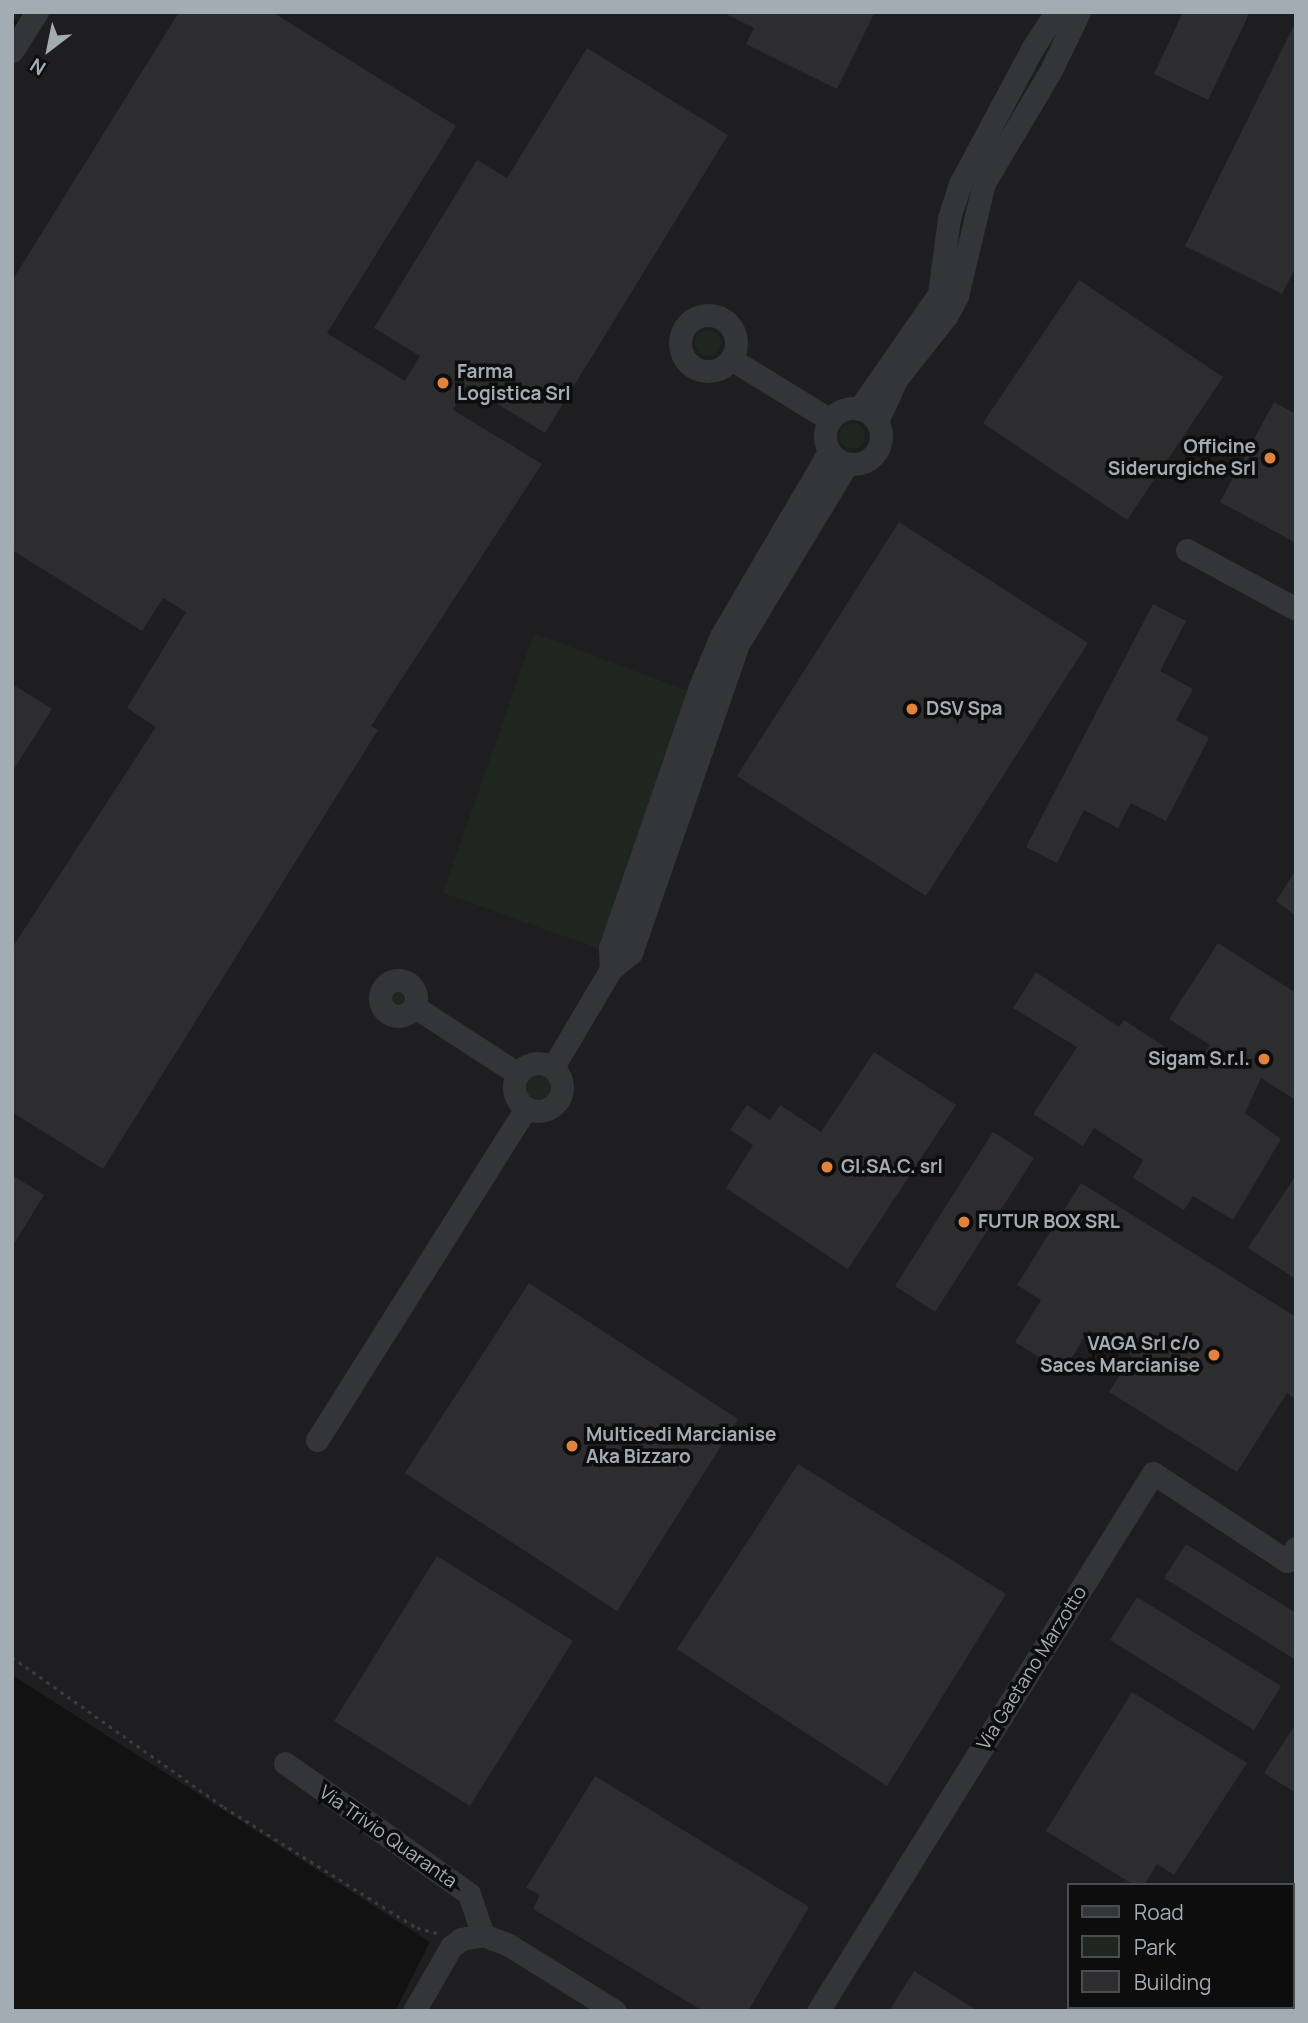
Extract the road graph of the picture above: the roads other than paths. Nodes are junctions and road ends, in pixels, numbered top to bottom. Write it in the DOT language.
graph roads {
  1 [pos="37,12"];
  2 [pos="1056,12"];
  3 [pos="1079,12"];
  4 [pos="12,51"];
  5 [pos="732,359"];
  6 [pos="868,415"];
  7 [pos="830,420"];
  8 [pos="838,458"];
  9 [pos="1187,550"];
  10 [pos="1296,609"];
  11 [pos="415,1007"];
  12 [pos="553,1067"];
  13 [pos="517,1074"];
  14 [pos="526,1108"];
  15 [pos="317,1440"];
  16 [pos="1296,1548"];
  17 [pos="285,1763"];
  18 [pos="472,1937"];
  19 [pos="414,2011"];
  20 [pos="615,2011"];
  21 [pos="818,2011"];
  1 -- 4 [label="street"];
  2 -- 6 [label="street"];
  3 -- 6 [label="street"];
  5 -- 7 [label="street"];
  6 -- 7 [label="street"];
  6 -- 8 [label="street"];
  7 -- 8 [label="street"];
  8 -- 12 [label="street"];
  9 -- 10 [label="street"];
  11 -- 13 [label="street"];
  12 -- 13 [label="street"];
  12 -- 14 [label="street"];
  13 -- 14 [label="street"];
  14 -- 15 [label="street"];
  16 -- 21 [label="street, Via Gaetano Marzotto"];
  17 -- 18 [label="street, Via Trivio Quaranta"];
  18 -- 19 [label="street"];
  18 -- 20 [label="street"];
}
